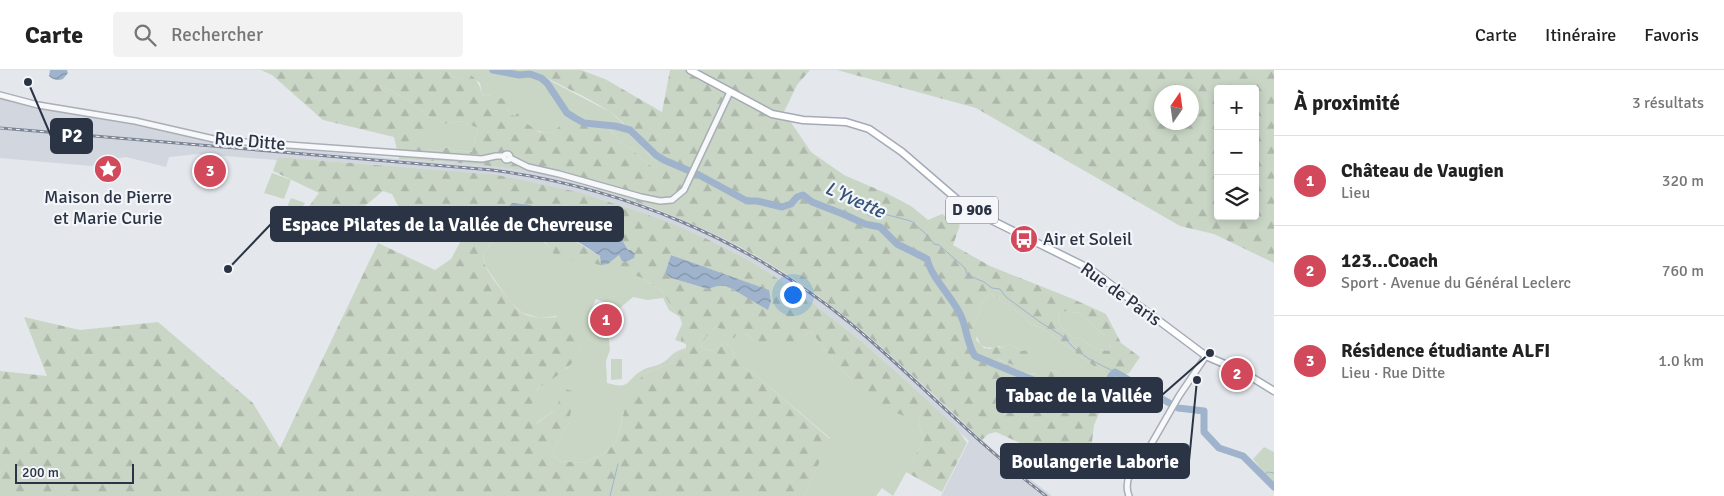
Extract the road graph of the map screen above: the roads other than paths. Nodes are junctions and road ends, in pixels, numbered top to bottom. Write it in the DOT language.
graph roads {
  1 [pos="690,70"];
  2 [pos="730,92"];
  3 [pos="3,96"];
  4 [pos="1206,356"];
  5 [pos="1274,391"];
  6 [pos="1129,496"];
  1 -- 2 [label="main road, Rue de Paris / D 906"];
  2 -- 3 [label="street, Rue Ditte"];
  2 -- 4 [label="main road, Rue de Paris / D 906"];
  4 -- 5 [label="main road, Rue de Paris"];
  4 -- 6 [label="street"];
}
